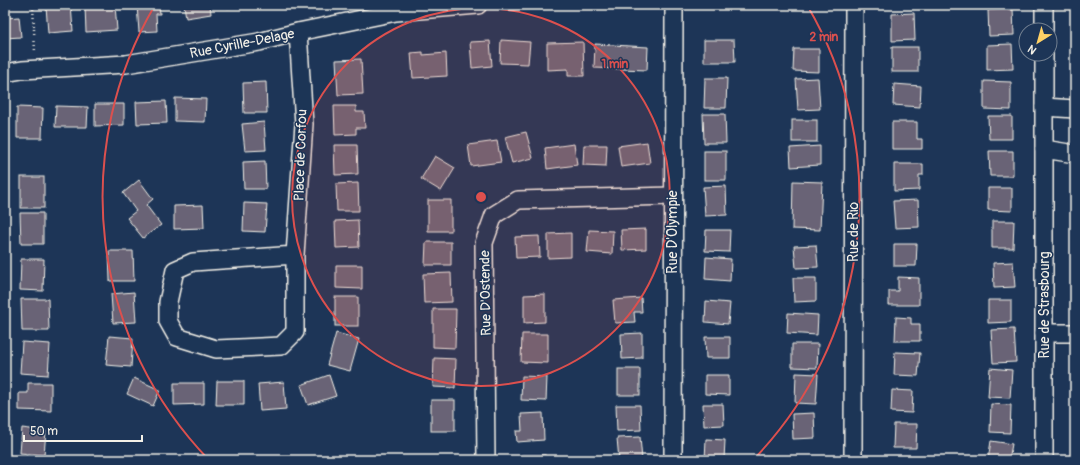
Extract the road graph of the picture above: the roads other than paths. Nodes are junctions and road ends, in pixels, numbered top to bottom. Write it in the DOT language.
graph roads {
  1 [pos="478,5"];
  2 [pos="674,5"];
  3 [pos="854,5"];
  4 [pos="1044,5"];
  5 [pos="1044,22"];
  6 [pos="298,32"];
  7 [pos="1044,62"];
  8 [pos="5,73"];
  9 [pos="1044,107"];
  10 [pos="1075,108"];
  11 [pos="1044,149"];
  12 [pos="1075,154"];
  13 [pos="672,196"];
  14 [pos="295,255"];
  15 [pos="1044,333"];
  16 [pos="1075,333"];
  17 [pos="486,460"];
  18 [pos="673,460"];
  19 [pos="853,460"];
  20 [pos="1044,460"];
  1 -- 6 [label="street, Rue Cyrille-Delage"];
  2 -- 13 [label="street, Rue D'Olympie"];
  3 -- 19 [label="street, Rue de Rio"];
  4 -- 5 [label="street"];
  6 -- 8 [label="street, Rue Cyrille-Delage"];
  6 -- 14 [label="street, Place de Corfou"];
  7 -- 9 [label="street, Rue de Strasbourg"];
  9 -- 10 [label="street"];
  9 -- 11 [label="street, Rue de Strasbourg"];
  11 -- 12 [label="street"];
  11 -- 15 [label="street, Rue de Strasbourg"];
  13 -- 17 [label="street, Rue D'Ostende"];
  13 -- 18 [label="street, Rue D'Olympie"];
  14 -- 14 [label="street, Place de Corfou"];
  15 -- 16 [label="street"];
  15 -- 20 [label="street, Rue de Strasbourg"];
}
